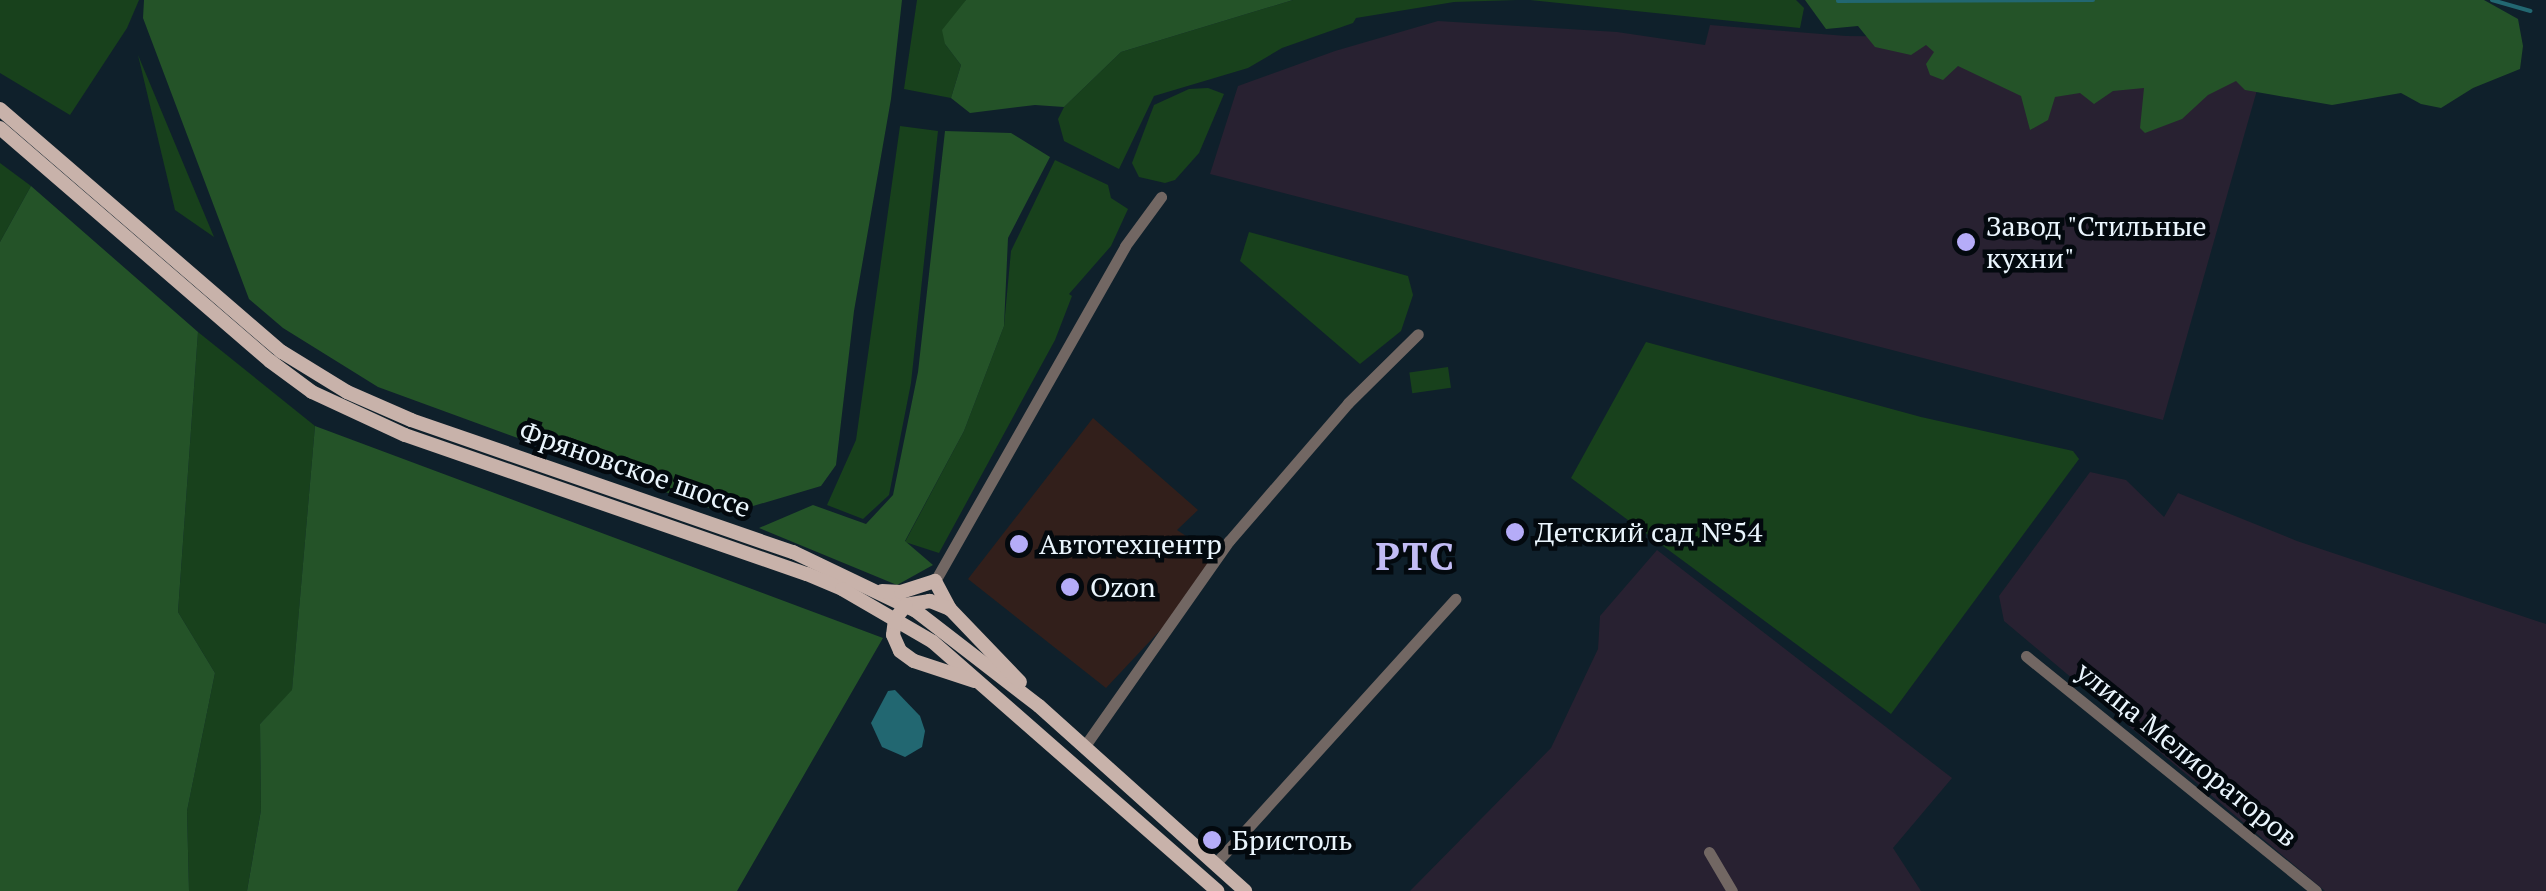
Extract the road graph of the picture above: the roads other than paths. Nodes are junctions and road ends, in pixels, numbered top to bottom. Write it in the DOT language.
graph roads {
  1 [pos="0,109"];
  2 [pos="0,128"];
  3 [pos="1162,197"];
  4 [pos="1418,334"];
  5 [pos="934,581"];
  6 [pos="874,589"];
  7 [pos="1455,599"];
  8 [pos="906,605"];
  9 [pos="950,609"];
  10 [pos="896,619"];
  11 [pos="2026,656"];
  12 [pos="981,683"];
  13 [pos="1039,706"];
  14 [pos="1084,747"];
  15 [pos="1709,852"];
  16 [pos="1215,864"];
  17 [pos="1217,891"];
  18 [pos="1245,891"];
  19 [pos="1732,891"];
  20 [pos="2316,891"];
  1 -- 6 [label="main road, Фряновское шоссе"];
  2 -- 10 [label="main road, Фряновское шоссе"];
  3 -- 5 [label="street"];
  4 -- 14 [label="street"];
  5 -- 6 [label="main road"];
  5 -- 8 [label="main road"];
  5 -- 9 [label="main road"];
  6 -- 8 [label="main road, Фряновское шоссе"];
  7 -- 16 [label="street"];
  8 -- 9 [label="main road"];
  8 -- 10 [label="main road"];
  8 -- 13 [label="main road, Фряновское шоссе"];
  9 -- 13 [label="main road"];
  10 -- 12 [label="main road, Фряновское шоссе"];
  10 -- 12 [label="main road"];
  11 -- 20 [label="street, улица Мелиораторов"];
  12 -- 17 [label="main road, Фряновское шоссе"];
  13 -- 14 [label="main road, Фряновское шоссе"];
  14 -- 16 [label="main road, Фряновское шоссе"];
  15 -- 19 [label="street"];
  16 -- 18 [label="main road, Фряновское шоссе"];
}
